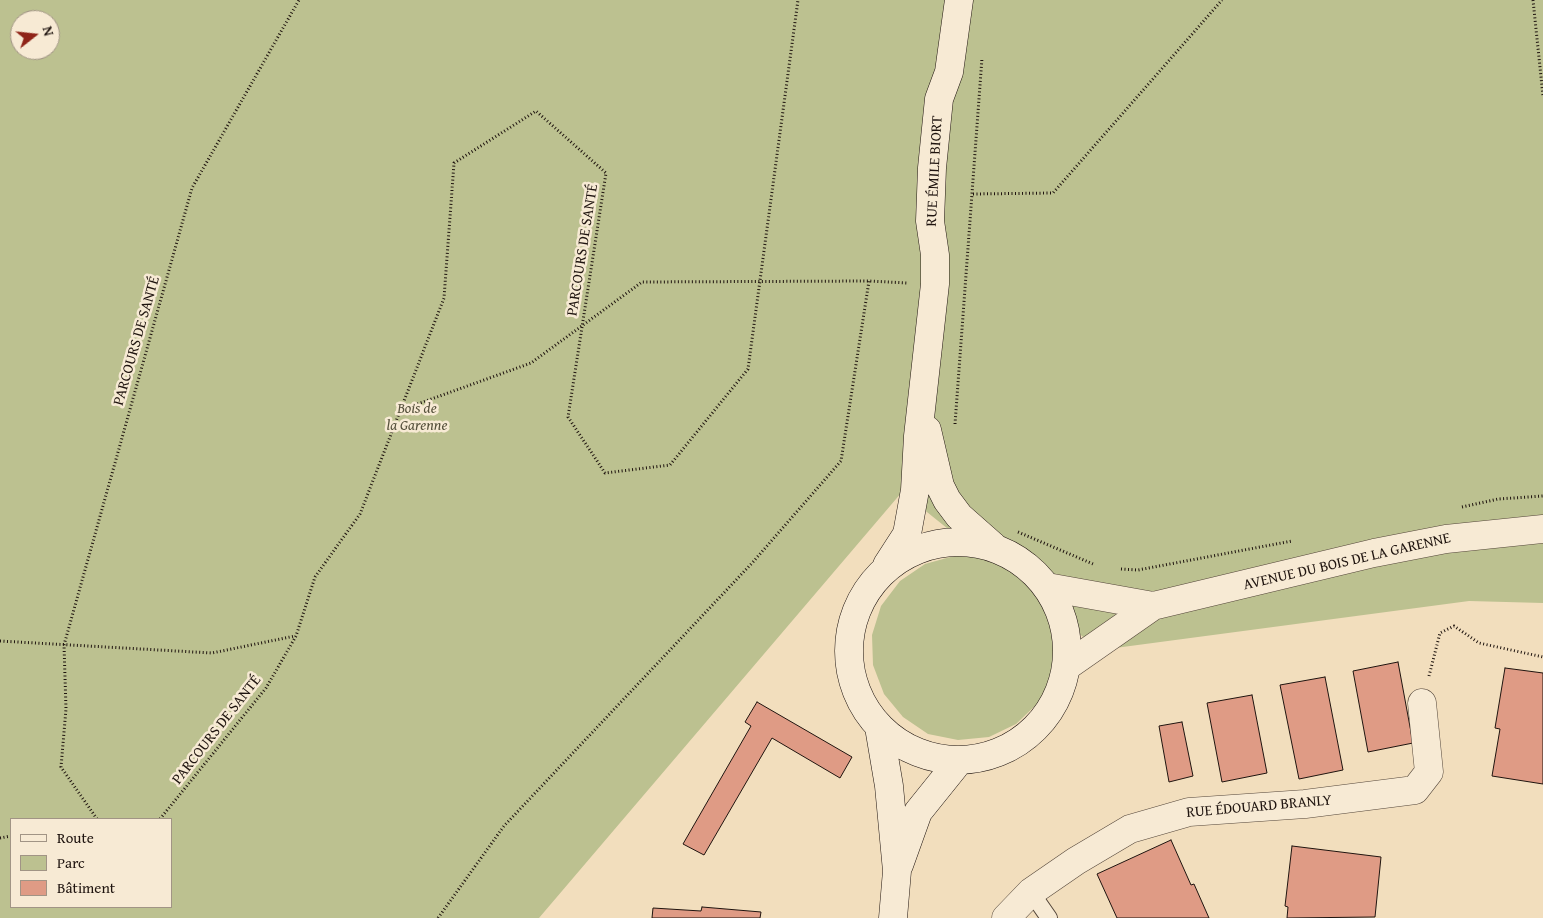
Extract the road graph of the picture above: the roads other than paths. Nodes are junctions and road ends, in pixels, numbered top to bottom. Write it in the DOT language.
graph roads {
  1 [pos="959,0"];
  2 [pos="930,343"];
  3 [pos="1543,529"];
  4 [pos="1002,537"];
  5 [pos="884,570"];
  6 [pos="1048,587"];
  7 [pos="1153,606"];
  8 [pos="1067,666"];
  9 [pos="1422,703"];
  10 [pos="879,727"];
  11 [pos="959,760"];
  12 [pos="897,871"];
  13 [pos="1031,892"];
  14 [pos="894,918"];
  15 [pos="1006,918"];
  16 [pos="1049,918"];
  1 -- 2 [label="street, RUE ÉMILE BIORT"];
  2 -- 4 [label="street, RUE ÉMILE BIORT"];
  2 -- 5 [label="street, RUE ÉMILE BIORT"];
  3 -- 7 [label="street, AVENUE DU BOIS DE LA GARENNE"];
  4 -- 5 [label="street"];
  4 -- 6 [label="street"];
  5 -- 10 [label="street"];
  6 -- 7 [label="street, AVENUE DU BOIS DE LA GARENNE"];
  6 -- 8 [label="street"];
  7 -- 8 [label="street, AVENUE DU BOIS DE LA GARENNE"];
  8 -- 11 [label="street"];
  9 -- 13 [label="street, RUE ÉDOUARD BRANLY"];
  10 -- 11 [label="street"];
  10 -- 12 [label="street"];
  11 -- 12 [label="street"];
  12 -- 14 [label="street"];
  13 -- 15 [label="street, RUE ÉDOUARD BRANLY"];
  13 -- 16 [label="lane"];
}
